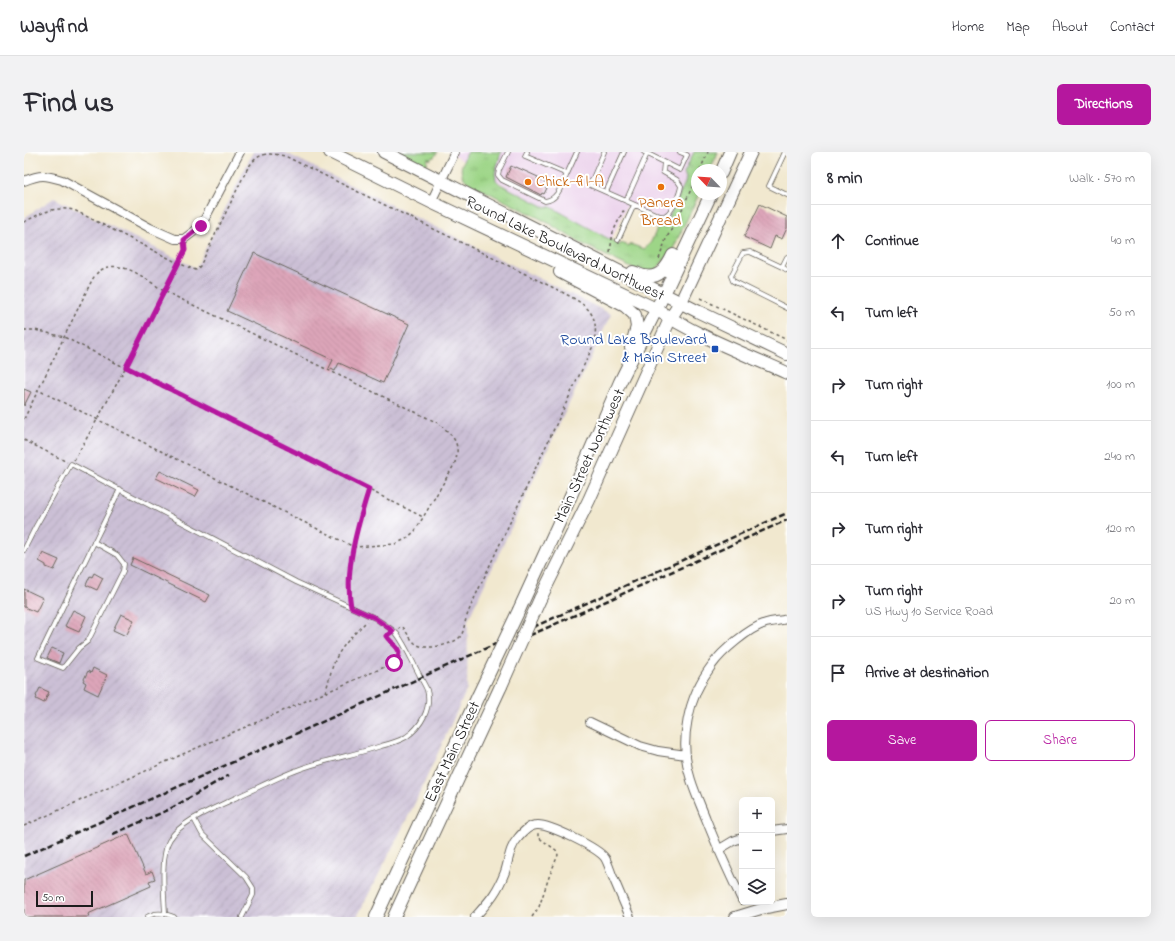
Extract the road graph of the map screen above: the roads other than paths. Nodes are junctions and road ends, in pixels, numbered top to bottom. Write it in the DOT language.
graph roads {
  1 [pos="240,152"];
  2 [pos="330,152"];
  3 [pos="384,152"];
  4 [pos="455,152"];
  5 [pos="508,152"];
  6 [pos="527,152"];
  7 [pos="577,152"];
  8 [pos="604,152"];
  9 [pos="624,152"];
  10 [pos="680,152"];
  11 [pos="730,152"];
  12 [pos="750,152"];
  13 [pos="785,152"];
  14 [pos="645,153"];
  15 [pos="687,154"];
  16 [pos="664,162"];
  17 [pos="725,164"];
  18 [pos="567,174"];
  19 [pos="24,180"];
  20 [pos="441,180"];
  21 [pos="606,192"];
  22 [pos="787,195"];
  23 [pos="699,200"];
  24 [pos="708,200"];
  25 [pos="626,201"];
  26 [pos="431,202"];
  27 [pos="634,205"];
  28 [pos="618,240"];
  29 [pos="532,251"];
  30 [pos="787,257"];
  31 [pos="596,259"];
  32 [pos="782,267"];
  33 [pos="787,270"];
  34 [pos="664,294"];
  35 [pos="681,302"];
  36 [pos="787,308"];
  37 [pos="656,309"];
  38 [pos="670,319"];
  39 [pos="787,354"];
  40 [pos="629,364"];
  41 [pos="787,373"];
  42 [pos="120,489"];
  43 [pos="94,542"];
  44 [pos="24,550"];
  45 [pos="540,599"];
  46 [pos="519,610"];
  47 [pos="787,619"];
  48 [pos="590,722"];
  49 [pos="686,755"];
  50 [pos="194,819"];
  51 [pos="787,829"];
  52 [pos="775,831"];
  53 [pos="739,839"];
  54 [pos="718,850"];
  55 [pos="739,893"];
  56 [pos="787,904"];
  57 [pos="745,905"];
  58 [pos="165,913"];
  59 [pos="749,915"];
  60 [pos="147,917"];
  61 [pos="174,917"];
  62 [pos="242,917"];
  63 [pos="376,917"];
  64 [pos="394,917"];
  65 [pos="475,917"];
  66 [pos="630,917"];
  67 [pos="735,917"];
  1 -- 19 [label="street"];
  2 -- 26 [label="main road, Round Lake Boulevard Northwest"];
  3 -- 20 [label="main road, Round Lake Boulevard Northwest"];
  4 -- 20 [label="street"];
  5 -- 18 [label="lane"];
  6 -- 18 [label="lane"];
  7 -- 18 [label="lane"];
  8 -- 21 [label="lane"];
  9 -- 21 [label="lane"];
  10 -- 15 [label="lane"];
  11 -- 17 [label="main road"];
  12 -- 35 [label="main road, Main Street Northwest"];
  13 -- 22 [label="lane"];
  14 -- 16 [label="lane"];
  14 -- 25 [label="lane"];
  15 -- 16 [label="lane"];
  16 -- 27 [label="lane"];
  20 -- 26 [label="street"];
  20 -- 31 [label="main road, Round Lake Boulevard Northwest"];
  21 -- 25 [label="lane"];
  23 -- 31 [label="main road"];
  24 -- 34 [label="main road, Main Street Northwest"];
  25 -- 27 [label="lane"];
  26 -- 29 [label="main road, Round Lake Boulevard Northwest"];
  27 -- 28 [label="lane"];
  29 -- 37 [label="main road, Round Lake Boulevard Northwest"];
  29 -- 40 [label="main road"];
  30 -- 32 [label="lane"];
  31 -- 34 [label="main road, Round Lake Boulevard Northwest"];
  32 -- 33 [label="lane"];
  32 -- 36 [label="lane"];
  34 -- 35 [label="main road, Round Lake Boulevard Northwest"];
  34 -- 37 [label="main road, Main Street Northwest"];
  35 -- 38 [label="main road, Main Street Northwest"];
  35 -- 39 [label="main road, Round Lake Boulevard Northwest"];
  37 -- 38 [label="main road, Round Lake Boulevard Northwest"];
  37 -- 40 [label="main road, Main Street Northwest"];
  38 -- 41 [label="main road, Round Lake Boulevard Northwest"];
  38 -- 45 [label="main road, Main Street Northwest"];
  40 -- 46 [label="main road, Main Street Northwest"];
  42 -- 43 [label="lane"];
  42 -- 44 [label="lane"];
  42 -- 50 [label="lane"];
  43 -- 43 [label="lane"];
  45 -- 64 [label="main road, East Main Street, bridge"];
  46 -- 63 [label="main road, East Main Street, bridge"];
  47 -- 49 [label="street"];
  48 -- 49 [label="street"];
  49 -- 54 [label="street"];
  50 -- 58 [label="lane"];
  50 -- 62 [label="lane"];
  51 -- 52 [label="street"];
  53 -- 54 [label="street"];
  54 -- 55 [label="street"];
  56 -- 59 [label="street"];
  57 -- 59 [label="street"];
  58 -- 60 [label="lane"];
  58 -- 61 [label="lane"];
  59 -- 67 [label="street"];
  65 -- 66 [label="street"];
}
